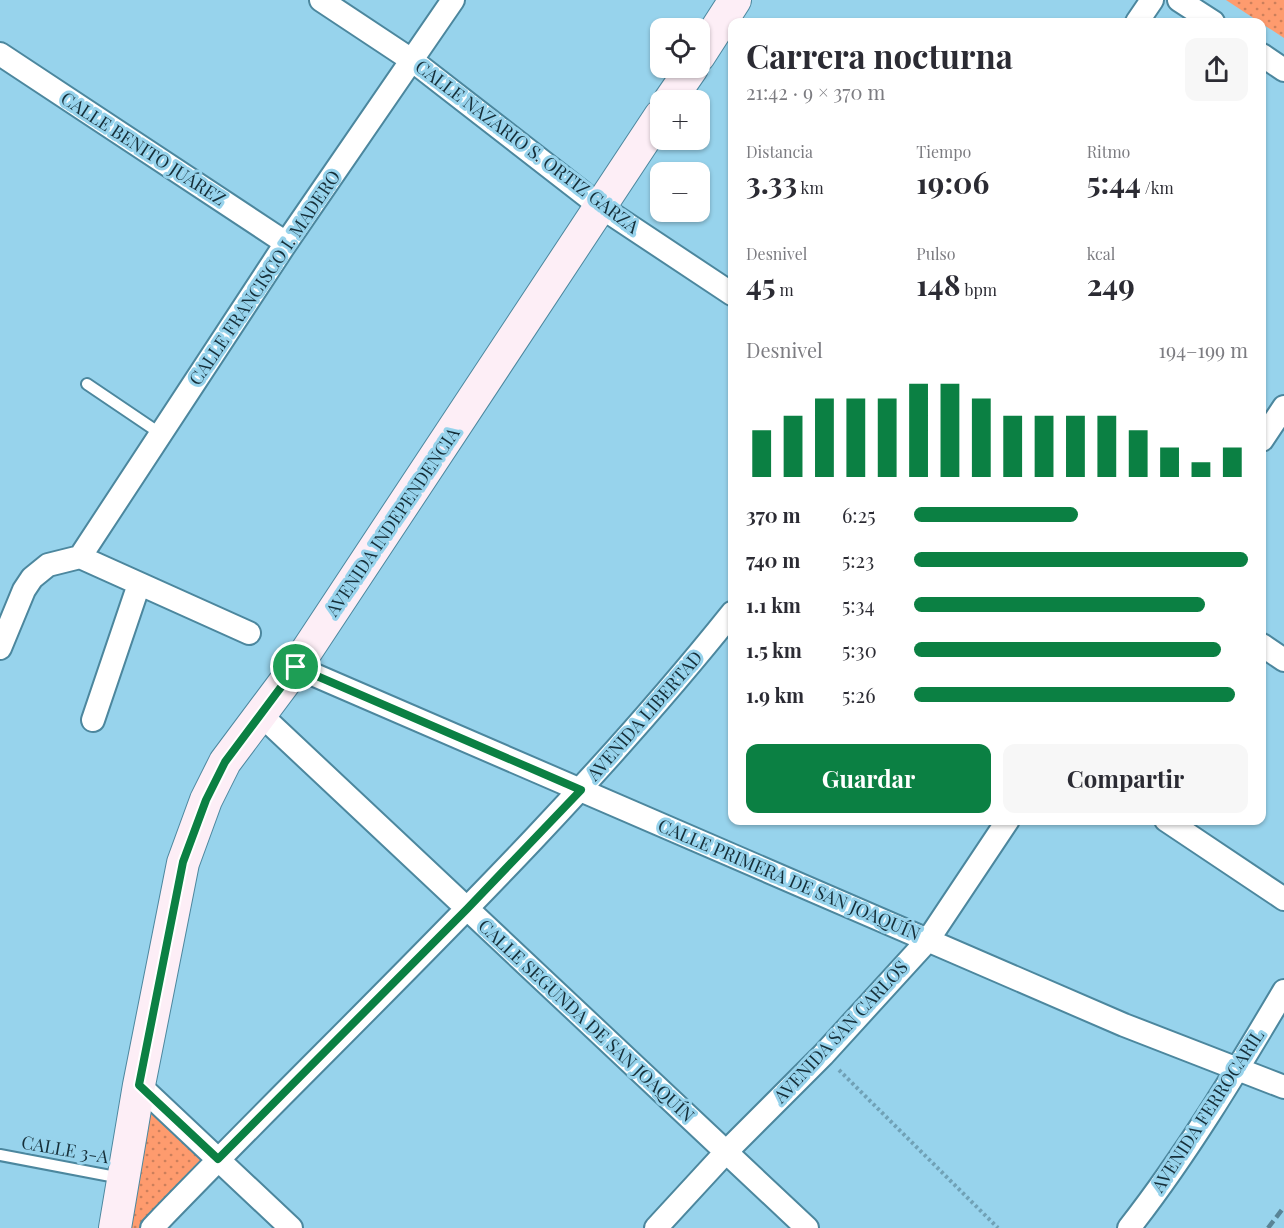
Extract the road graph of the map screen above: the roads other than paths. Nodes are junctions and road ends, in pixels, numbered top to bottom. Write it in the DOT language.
graph roads {
  1 [pos="321,0"];
  2 [pos="453,0"];
  3 [pos="735,0"];
  4 [pos="1152,0"];
  5 [pos="1179,0"];
  6 [pos="1140,18"];
  7 [pos="1207,18"];
  8 [pos="710,39"];
  9 [pos="0,54"];
  10 [pos="1266,58"];
  11 [pos="413,61"];
  12 [pos="1284,70"];
  13 [pos="650,131"];
  14 [pos="601,207"];
  15 [pos="286,243"];
  16 [pos="728,291"];
  17 [pos="87,384"];
  18 [pos="1284,407"];
  19 [pos="160,434"];
  20 [pos="1266,434"];
  21 [pos="80,557"];
  22 [pos="139,584"];
  23 [pos="728,618"];
  24 [pos="249,633"];
  25 [pos="0,648"];
  26 [pos="1266,648"];
  27 [pos="1284,660"];
  28 [pos="296,667"];
  29 [pos="261,715"];
  30 [pos="93,720"];
  31 [pos="581,790"];
  32 [pos="1005,825"];
  33 [pos="1173,825"];
  34 [pos="1284,899"];
  35 [pos="467,909"];
  36 [pos="927,940"];
  37 [pos="1284,991"];
  38 [pos="1238,1070"];
  39 [pos="139,1085"];
  40 [pos="1284,1087"];
  41 [pos="726,1152"];
  42 [pos="0,1155"];
  43 [pos="218,1159"];
  44 [pos="124,1178"];
  45 [pos="115,1228"];
  46 [pos="152,1228"];
  47 [pos="291,1228"];
  48 [pos="656,1228"];
  49 [pos="807,1228"];
  50 [pos="1128,1228"];
  1 -- 11 [label="street, CALLE NAZARIO S. ORTIZ GARZA"];
  2 -- 11 [label="street, CALLE FRANCISCO I. MADERO"];
  3 -- 8 [label="main road"];
  4 -- 6 [label="street"];
  5 -- 7 [label="street"];
  9 -- 15 [label="street, CALLE BENITO JUÁREZ"];
  10 -- 12 [label="street"];
  11 -- 14 [label="street, CALLE NAZARIO S. ORTIZ GARZA"];
  11 -- 15 [label="street, CALLE FRANCISCO I. MADERO"];
  13 -- 14 [label="main road, AVENIDA INDEPENDENCIA"];
  14 -- 16 [label="street, CALLE NAZARIO S. ORTIZ GARZA"];
  14 -- 28 [label="main road, AVENIDA INDEPENDENCIA"];
  15 -- 19 [label="street, CALLE FRANCISCO I. MADERO"];
  17 -- 19 [label="lane"];
  18 -- 20 [label="street"];
  19 -- 21 [label="street, CALLE FRANCISCO I. MADERO"];
  21 -- 22 [label="street"];
  21 -- 25 [label="street"];
  22 -- 24 [label="street"];
  22 -- 30 [label="street"];
  23 -- 31 [label="street, AVENIDA LIBERTAD"];
  26 -- 27 [label="street"];
  28 -- 29 [label="main road, AVENIDA INDEPENDENCIA"];
  28 -- 31 [label="street, CALLE PRIMERA DE SAN JOAQUÍN"];
  29 -- 35 [label="street, CALLE SEGUNDA DE SAN JOAQUÍN"];
  29 -- 39 [label="main road, AVENIDA INDEPENDENCIA"];
  31 -- 35 [label="street, AVENIDA LIBERTAD"];
  31 -- 36 [label="street, CALLE PRIMERA DE SAN JOAQUÍN"];
  32 -- 36 [label="street, AVENIDA SAN CARLOS"];
  33 -- 34 [label="street"];
  35 -- 41 [label="street, CALLE SEGUNDA DE SAN JOAQUÍN"];
  35 -- 43 [label="street, AVENIDA LIBERTAD"];
  36 -- 38 [label="street, CALLE PRIMERA DE SAN JOAQUÍN"];
  36 -- 41 [label="street, AVENIDA SAN CARLOS"];
  37 -- 38 [label="street, AVENIDA FERROCARIL"];
  38 -- 40 [label="street, CALLE PRIMERA DE SAN JOAQUÍN"];
  38 -- 50 [label="street, AVENIDA FERROCARIL"];
  39 -- 43 [label="street"];
  39 -- 44 [label="main road, AVENIDA INDEPENDENCIA"];
  41 -- 48 [label="street, AVENIDA SAN CARLOS"];
  41 -- 49 [label="street, CALLE SEGUNDA DE SAN JOAQUÍN"];
  42 -- 44 [label="lane, CALLE 3-A"];
  43 -- 46 [label="street, AVENIDA LIBERTAD"];
  43 -- 47 [label="street"];
  44 -- 45 [label="main road, AVENIDA INDEPENDENCIA"];
}
